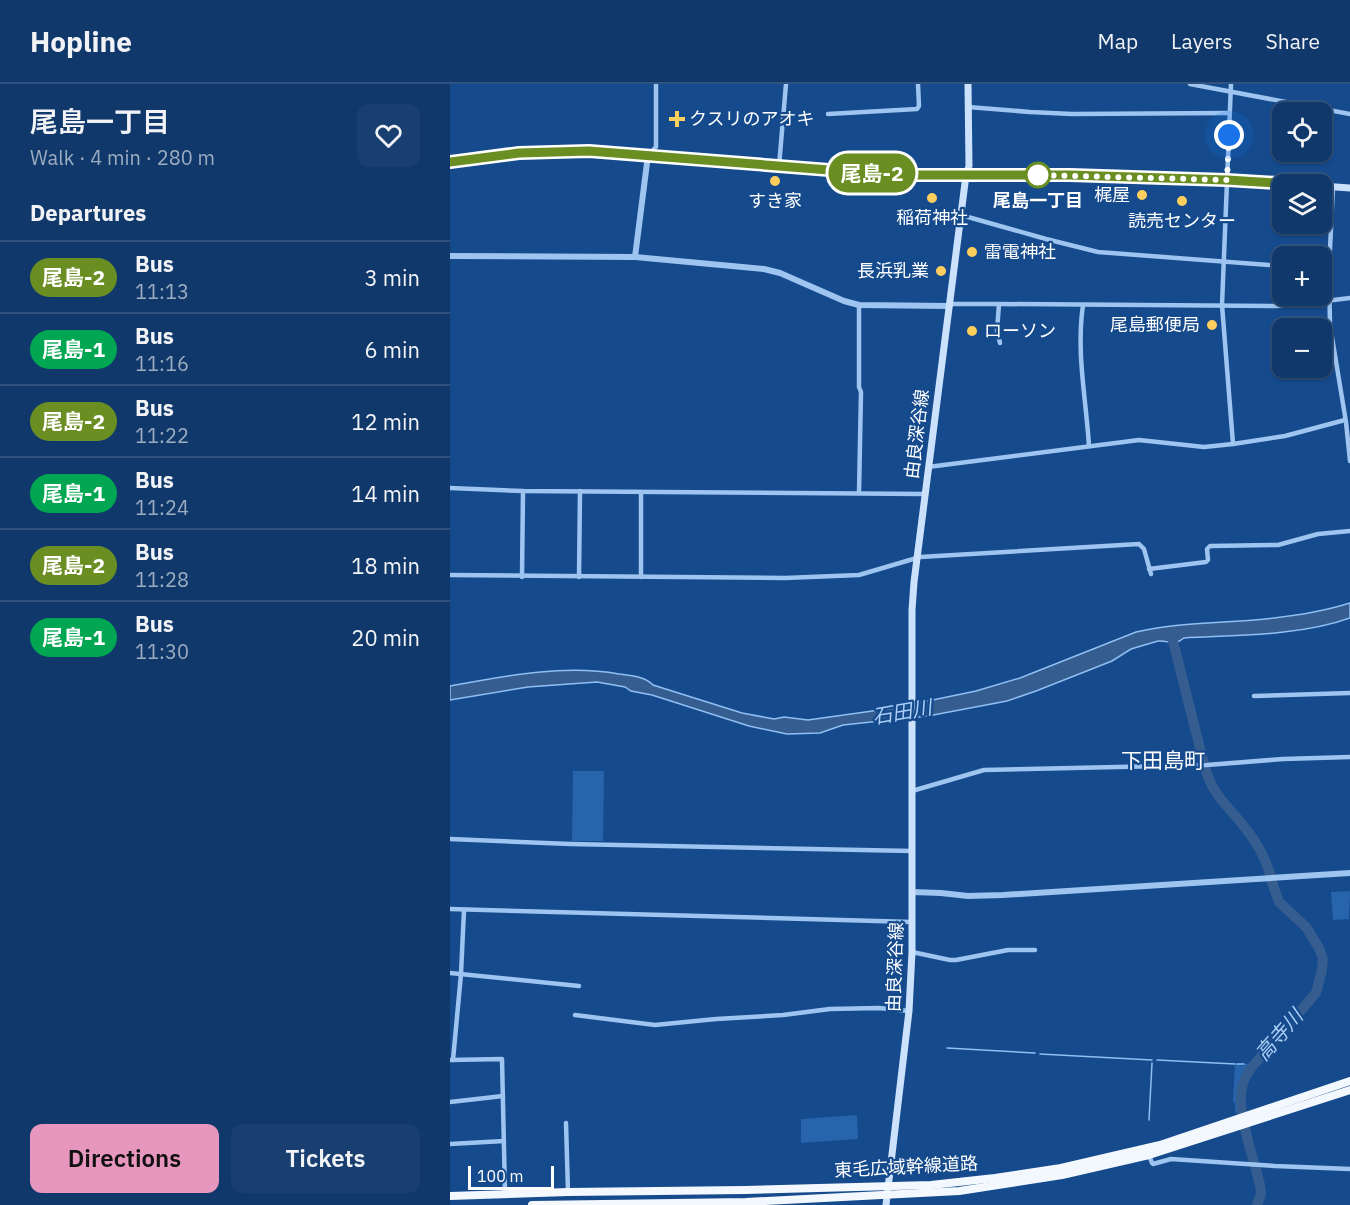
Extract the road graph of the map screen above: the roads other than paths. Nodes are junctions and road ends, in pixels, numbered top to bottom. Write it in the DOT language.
graph roads {
  1 [pos="656,84"];
  2 [pos="786,84"];
  3 [pos="918,84"];
  4 [pos="968,84"];
  5 [pos="1190,84"];
  6 [pos="1231,84"];
  7 [pos="1231,91"];
  8 [pos="968,107"];
  9 [pos="1230,113"];
  10 [pos="828,114"];
  11 [pos="1350,114"];
  12 [pos="648,155"];
  13 [pos="450,162"];
  14 [pos="779,166"];
  15 [pos="966,175"];
  16 [pos="1227,180"];
  17 [pos="1272,183"];
  18 [pos="1334,187"];
  19 [pos="1350,188"];
  20 [pos="960,215"];
  21 [pos="1330,246"];
  22 [pos="450,256"];
  23 [pos="635,257"];
  24 [pos="1224,261"];
  25 [pos="1272,265"];
  26 [pos="1350,298"];
  27 [pos="1332,301"];
  28 [pos="999,304"];
  29 [pos="859,305"];
  30 [pos="1083,305"];
  31 [pos="1222,305"];
  32 [pos="1272,305"];
  33 [pos="948,306"];
  34 [pos="1329,306"];
  35 [pos="1000,343"];
  36 [pos="1347,422"];
  37 [pos="1233,444"];
  38 [pos="1089,446"];
  39 [pos="1350,461"];
  40 [pos="928,467"];
  41 [pos="450,488"];
  42 [pos="523,490"];
  43 [pos="580,491"];
  44 [pos="641,492"];
  45 [pos="859,493"];
  46 [pos="924,494"];
  47 [pos="1350,531"];
  48 [pos="916,558"];
  49 [pos="450,575"];
  50 [pos="522,577"];
  51 [pos="579,577"];
  52 [pos="641,577"];
  53 [pos="1350,693"];
  54 [pos="1254,696"];
  55 [pos="1350,757"];
  56 [pos="912,791"];
  57 [pos="450,839"];
  58 [pos="912,851"];
  59 [pos="1350,873"];
  60 [pos="912,892"];
  61 [pos="450,909"];
  62 [pos="464,910"];
  63 [pos="912,922"];
  64 [pos="1035,950"];
  65 [pos="912,952"];
  66 [pos="450,973"];
  67 [pos="461,974"];
  68 [pos="579,986"];
  69 [pos="909,1011"];
  70 [pos="575,1015"];
  71 [pos="452,1060"];
  72 [pos="1350,1081"];
  73 [pos="1350,1090"];
  74 [pos="503,1096"];
  75 [pos="450,1102"];
  76 [pos="1249,1119"];
  77 [pos="566,1123"];
  78 [pos="1239,1123"];
  79 [pos="504,1141"];
  80 [pos="450,1144"];
  81 [pos="1149,1155"];
  82 [pos="1350,1169"];
  83 [pos="888,1185"];
  84 [pos="745,1190"];
  85 [pos="620,1191"];
  86 [pos="568,1192"];
  87 [pos="505,1193"];
  88 [pos="887,1195"];
  89 [pos="450,1196"];
  90 [pos="746,1204"];
  91 [pos="532,1205"];
  92 [pos="623,1205"];
  93 [pos="886,1205"];
  1 -- 12 [label="street"];
  2 -- 14 [label="street"];
  3 -- 10 [label="street"];
  4 -- 8 [label="main road, 由良深谷線"];
  5 -- 7 [label="street"];
  6 -- 7 [label="street"];
  7 -- 9 [label="street"];
  7 -- 11 [label="street"];
  8 -- 9 [label="street"];
  8 -- 15 [label="main road, 由良深谷線"];
  9 -- 16 [label="street"];
  12 -- 13 [label="main road"];
  12 -- 14 [label="main road"];
  12 -- 23 [label="street"];
  14 -- 15 [label="main road"];
  15 -- 16 [label="main road"];
  15 -- 20 [label="main road, 由良深谷線"];
  16 -- 17 [label="main road"];
  16 -- 24 [label="street"];
  18 -- 19 [label="main road"];
  18 -- 21 [label="street"];
  20 -- 24 [label="street"];
  20 -- 33 [label="main road, 由良深谷線"];
  22 -- 23 [label="street"];
  23 -- 29 [label="street"];
  24 -- 25 [label="street"];
  24 -- 31 [label="street"];
  26 -- 27 [label="street"];
  28 -- 30 [label="street"];
  28 -- 33 [label="street"];
  28 -- 35 [label="street"];
  29 -- 33 [label="street"];
  29 -- 45 [label="street"];
  30 -- 31 [label="street"];
  30 -- 38 [label="street"];
  31 -- 32 [label="street"];
  31 -- 37 [label="street"];
  33 -- 40 [label="main road, 由良深谷線"];
  34 -- 36 [label="street"];
  36 -- 37 [label="street"];
  36 -- 39 [label="street"];
  37 -- 38 [label="street"];
  38 -- 40 [label="street"];
  40 -- 46 [label="main road, 由良深谷線"];
  41 -- 42 [label="street"];
  42 -- 43 [label="street"];
  42 -- 50 [label="street"];
  43 -- 44 [label="street"];
  43 -- 51 [label="street"];
  44 -- 45 [label="street"];
  44 -- 52 [label="street"];
  45 -- 46 [label="street"];
  46 -- 48 [label="main road, 由良深谷線"];
  47 -- 48 [label="street"];
  48 -- 52 [label="street"];
  48 -- 56 [label="main road, 由良深谷線"];
  49 -- 50 [label="street"];
  50 -- 51 [label="street"];
  51 -- 52 [label="street"];
  53 -- 54 [label="street"];
  55 -- 56 [label="street"];
  56 -- 58 [label="main road, 由良深谷線"];
  57 -- 58 [label="street"];
  58 -- 60 [label="main road, 由良深谷線"];
  59 -- 60 [label="street"];
  60 -- 63 [label="main road, 由良深谷線"];
  61 -- 62 [label="street"];
  62 -- 63 [label="street"];
  62 -- 67 [label="street"];
  63 -- 65 [label="main road, 由良深谷線"];
  64 -- 65 [label="street"];
  65 -- 69 [label="main road, 由良深谷線"];
  66 -- 67 [label="street"];
  67 -- 68 [label="street"];
  67 -- 71 [label="street"];
  69 -- 70 [label="street"];
  69 -- 83 [label="main road, 由良深谷線"];
  71 -- 74 [label="street"];
  72 -- 76 [label="highway, 東毛広域幹線道路"];
  73 -- 76 [label="highway, 東毛広域幹線道路"];
  74 -- 75 [label="street"];
  74 -- 79 [label="street"];
  76 -- 78 [label="highway, 東毛広域幹線道路"];
  77 -- 86 [label="street"];
  78 -- 81 [label="highway, 東毛広域幹線道路"];
  78 -- 83 [label="highway, 東毛広域幹線道路"];
  79 -- 80 [label="street"];
  79 -- 87 [label="street"];
  81 -- 82 [label="street"];
  81 -- 88 [label="highway, 東毛広域幹線道路"];
  83 -- 84 [label="highway, 東毛広域幹線道路"];
  83 -- 88 [label="main road, 由良深谷線"];
  84 -- 85 [label="highway, 東毛広域幹線道路"];
  84 -- 90 [label="street"];
  85 -- 86 [label="highway, 東毛広域幹線道路"];
  85 -- 92 [label="street"];
  86 -- 87 [label="highway, 東毛広域幹線道路"];
  87 -- 89 [label="highway, 東毛広域幹線道路"];
  88 -- 90 [label="highway, 東毛広域幹線道路"];
  88 -- 93 [label="main road, 由良深谷線"];
  90 -- 92 [label="highway, 東毛広域幹線道路"];
  91 -- 92 [label="highway, 東毛広域幹線道路"];
}
